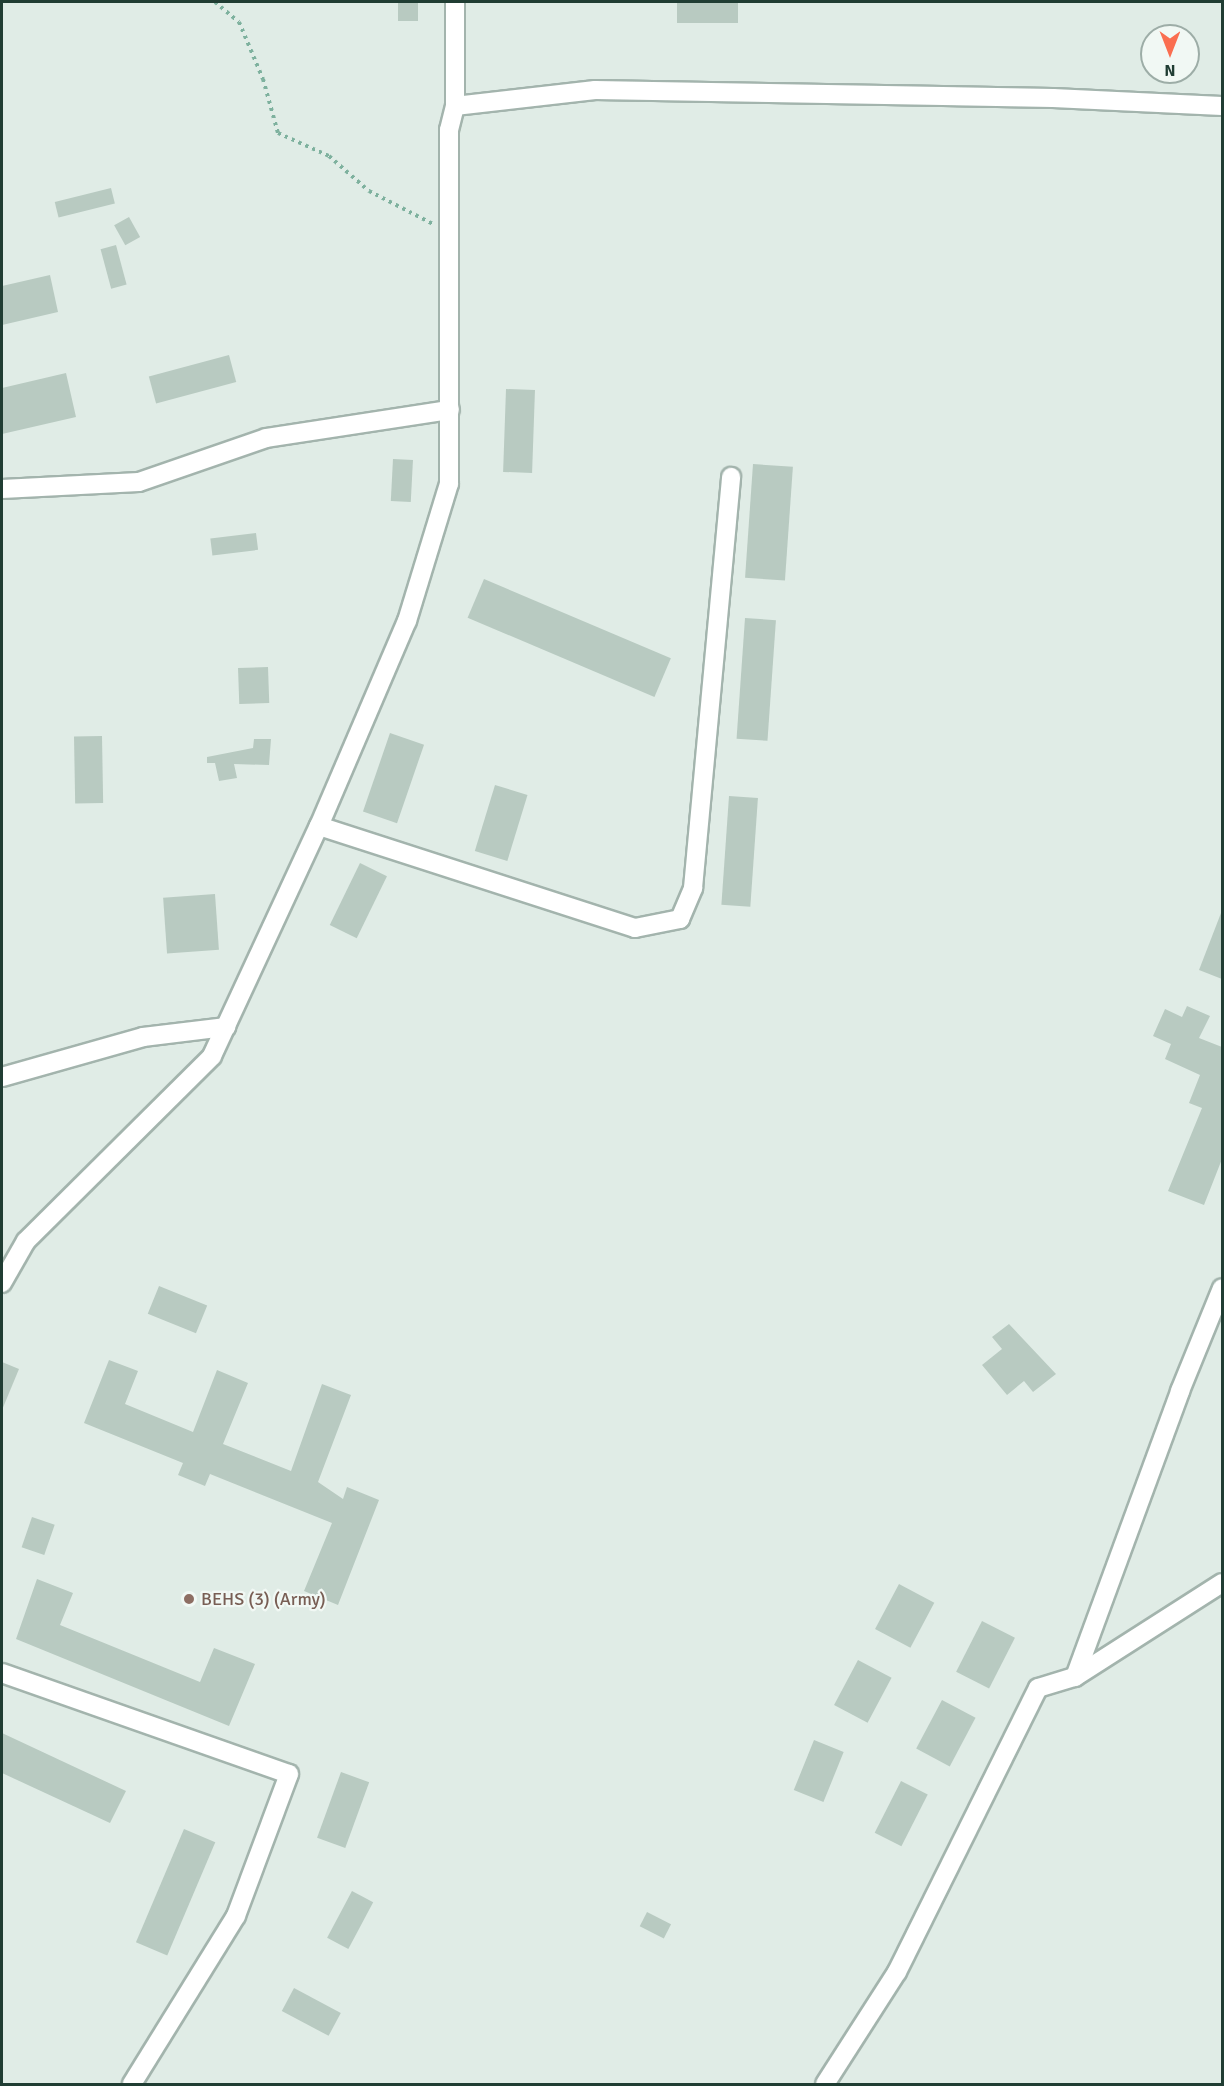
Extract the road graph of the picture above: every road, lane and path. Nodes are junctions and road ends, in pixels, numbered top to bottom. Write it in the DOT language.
graph roads {
  1 [pos="215,2"];
  2 [pos="455,2"];
  3 [pos="455,106"];
  4 [pos="1222,106"];
  5 [pos="449,233"];
  6 [pos="450,410"];
  7 [pos="731,477"];
  8 [pos="2,489"];
  9 [pos="319,826"];
  10 [pos="226,1027"];
  11 [pos="2,1077"];
  12 [pos="2,1283"];
  13 [pos="1222,1288"];
  14 [pos="1222,1583"];
  15 [pos="2,1672"];
  16 [pos="1075,1677"];
  17 [pos="132,2085"];
  18 [pos="825,2085"];
  1 -- 5 [label="path"];
  2 -- 3 [label="street"];
  3 -- 4 [label="street"];
  3 -- 5 [label="street"];
  5 -- 6 [label="street"];
  6 -- 8 [label="street"];
  6 -- 9 [label="street"];
  7 -- 9 [label="street"];
  9 -- 10 [label="street"];
  10 -- 11 [label="street"];
  10 -- 12 [label="street"];
  13 -- 16 [label="street"];
  14 -- 16 [label="street"];
  15 -- 17 [label="street"];
  16 -- 18 [label="street"];
}
